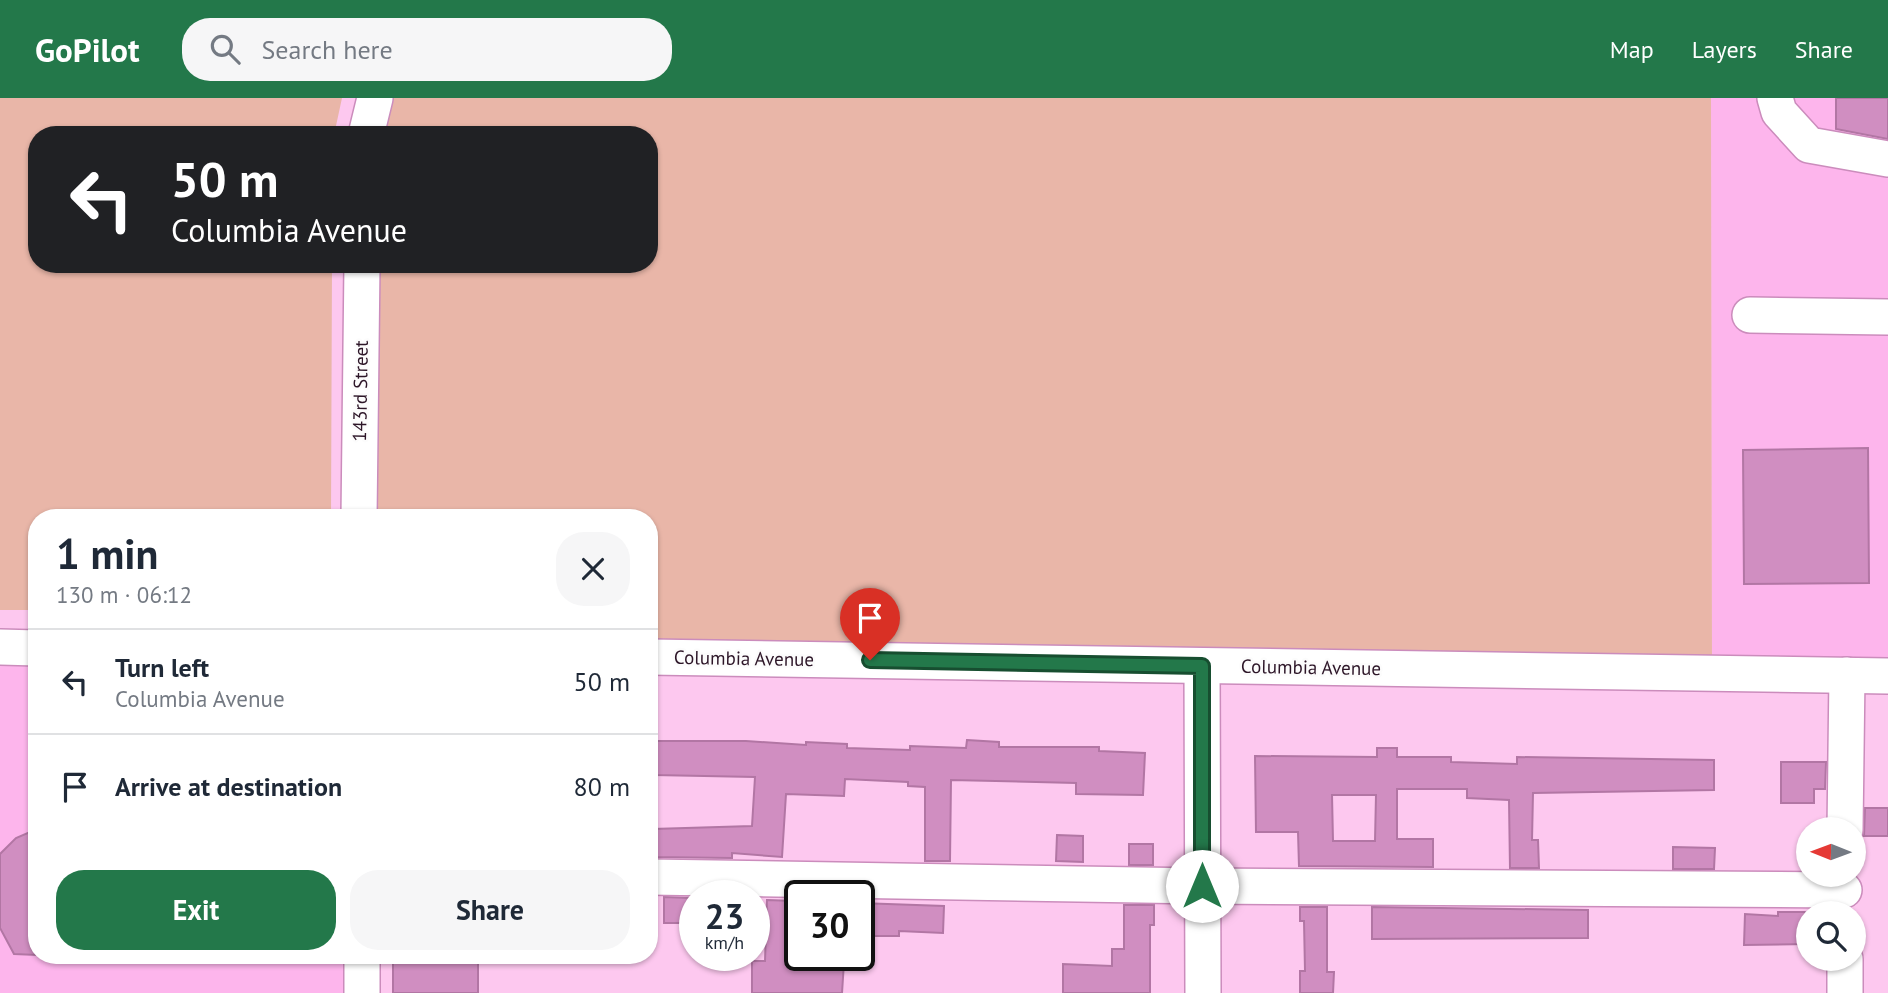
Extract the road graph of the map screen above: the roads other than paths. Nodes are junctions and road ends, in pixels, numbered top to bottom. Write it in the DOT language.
graph roads {
  1 [pos="375,98"];
  2 [pos="1775,98"];
  3 [pos="368,126"];
  4 [pos="1888,159"];
  5 [pos="362,273"];
  6 [pos="1749,315"];
  7 [pos="1888,317"];
  8 [pos="359,509"];
  9 [pos="0,647"];
  10 [pos="28,648"];
  11 [pos="658,657"];
  12 [pos="1202,666"];
  13 [pos="1847,675"];
  14 [pos="1888,676"];
  15 [pos="1845,817"];
  16 [pos="658,877"];
  17 [pos="1202,886"];
  18 [pos="1844,893"];
  19 [pos="362,964"];
  20 [pos="1845,971"];
  21 [pos="362,993"];
  22 [pos="1203,993"];
  23 [pos="1845,993"];
  1 -- 3 [label="street"];
  2 -- 4 [label="street"];
  5 -- 8 [label="street, 143rd Street"];
  6 -- 7 [label="street"];
  9 -- 10 [label="street"];
  11 -- 12 [label="street, Columbia Avenue"];
  12 -- 13 [label="street, Columbia Avenue"];
  12 -- 17 [label="street"];
  13 -- 14 [label="street, Columbia Avenue"];
  13 -- 15 [label="street"];
  16 -- 17 [label="street"];
  17 -- 18 [label="street"];
  17 -- 22 [label="street"];
  19 -- 21 [label="street"];
  20 -- 23 [label="street"];
}
